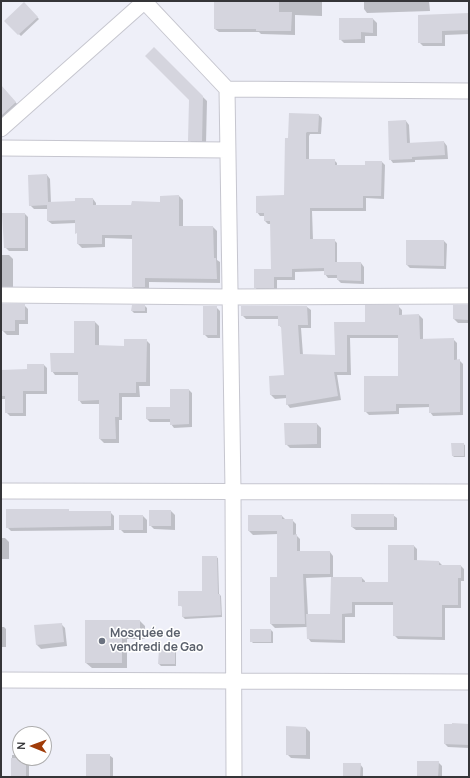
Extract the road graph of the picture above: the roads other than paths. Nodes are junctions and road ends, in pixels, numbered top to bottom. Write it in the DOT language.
graph roads {
  1 [pos="144,1"];
  2 [pos="227,89"];
  3 [pos="469,91"];
  4 [pos="1,129"];
  5 [pos="1,148"];
  6 [pos="227,150"];
  7 [pos="1,295"];
  8 [pos="469,296"];
  9 [pos="230,297"];
  10 [pos="1,491"];
  11 [pos="233,491"];
  12 [pos="469,492"];
  13 [pos="1,680"];
  14 [pos="234,681"];
  15 [pos="469,682"];
  16 [pos="234,777"];
  1 -- 2 [label="street"];
  1 -- 4 [label="street"];
  2 -- 3 [label="street"];
  2 -- 6 [label="street"];
  5 -- 6 [label="street"];
  6 -- 9 [label="street"];
  7 -- 9 [label="street"];
  8 -- 9 [label="street"];
  9 -- 11 [label="street"];
  10 -- 11 [label="street"];
  11 -- 12 [label="street"];
  11 -- 14 [label="street"];
  13 -- 14 [label="street"];
  14 -- 15 [label="street"];
  14 -- 16 [label="street"];
}
